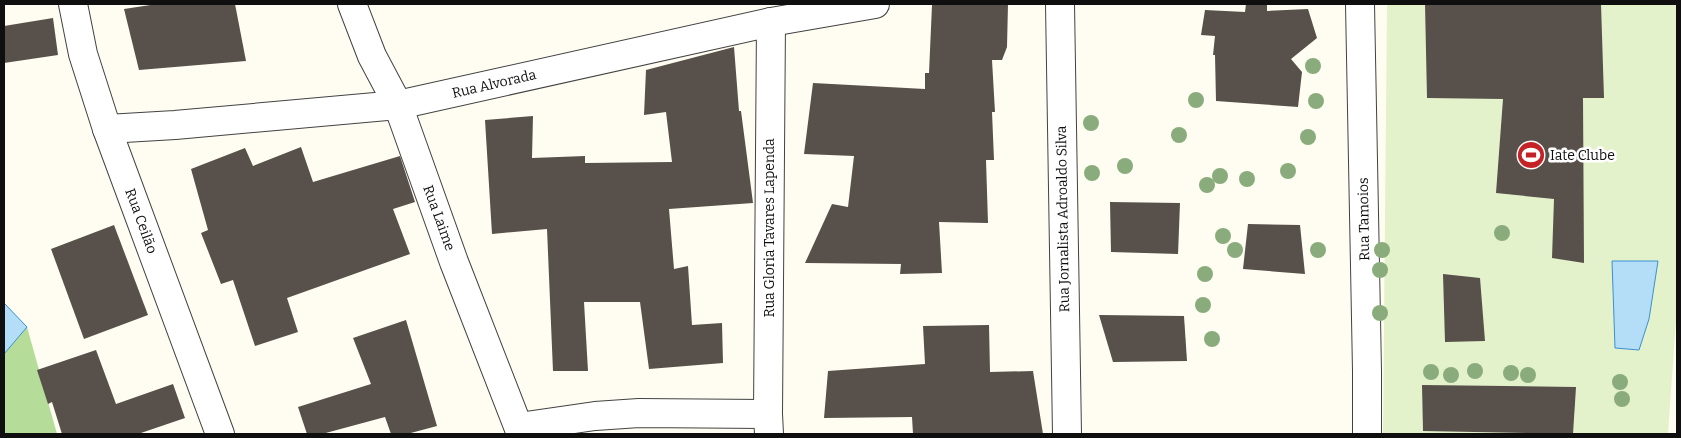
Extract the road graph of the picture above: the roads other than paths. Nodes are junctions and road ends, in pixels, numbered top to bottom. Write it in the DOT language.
graph roads {
  1 [pos="73,4"];
  2 [pos="352,4"];
  3 [pos="875,4"];
  4 [pos="1060,4"];
  5 [pos="1360,4"];
  6 [pos="771,22"];
  7 [pos="398,105"];
  8 [pos="107,129"];
  9 [pos="768,424"];
  10 [pos="520,430"];
  11 [pos="220,434"];
  12 [pos="1067,434"];
  13 [pos="1366,434"];
  1 -- 8 [label="street, Rua Ceilão"];
  2 -- 7 [label="street, Rua Laime"];
  3 -- 6 [label="street, Rua Alvorada"];
  4 -- 12 [label="street, Rua Jornalista Adroaldo Silva"];
  5 -- 13 [label="street, Rua Tamoios"];
  6 -- 7 [label="street, Rua Alvorada"];
  6 -- 9 [label="street, Rua Gloria Tavares Lapenda"];
  7 -- 8 [label="street, Rua Alvorada"];
  7 -- 10 [label="street, Rua Laime"];
  8 -- 11 [label="street, Rua Ceilão"];
  9 -- 10 [label="street"];
}
